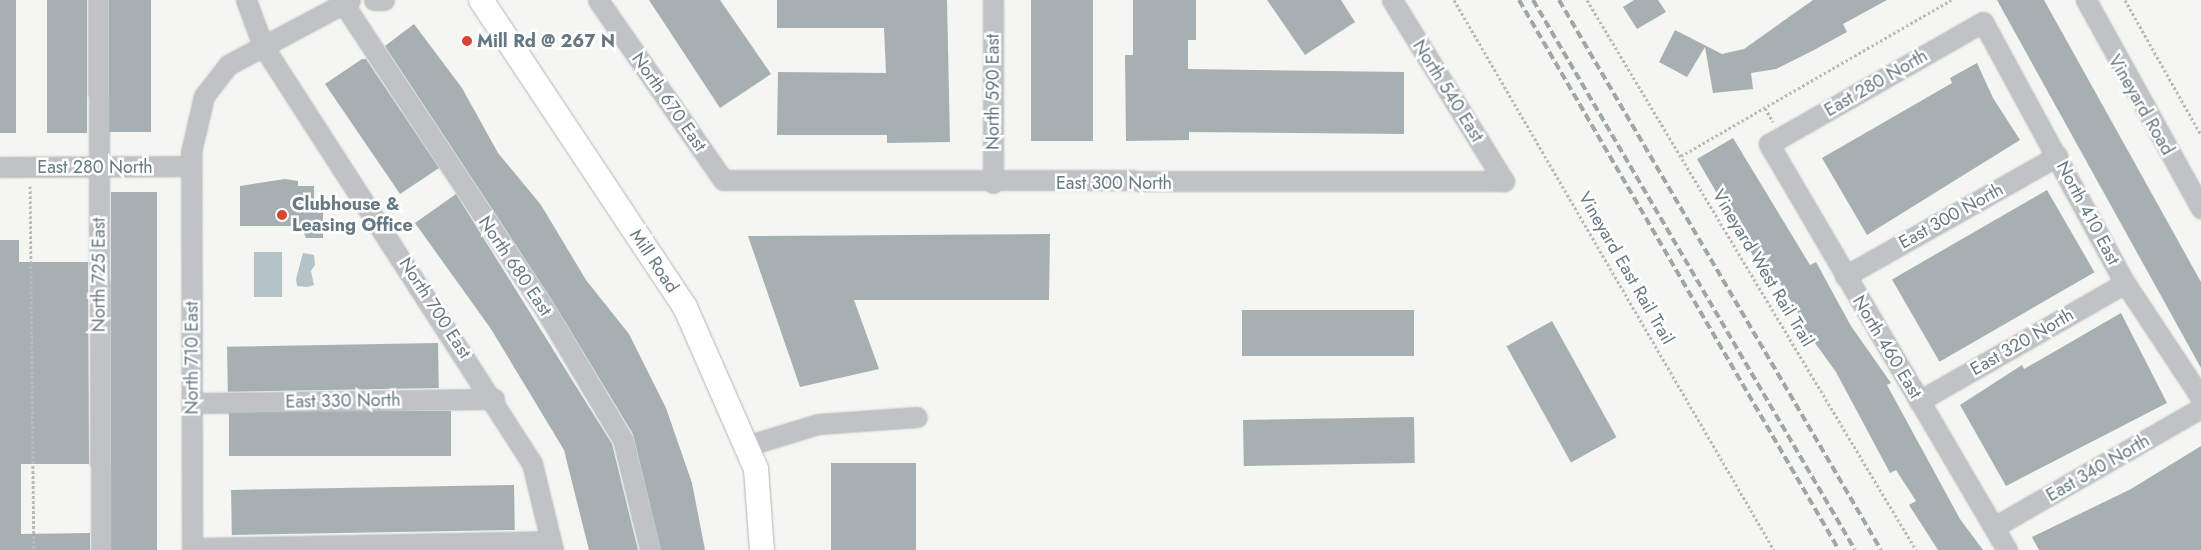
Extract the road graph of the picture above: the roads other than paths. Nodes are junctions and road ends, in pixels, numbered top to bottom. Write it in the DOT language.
graph roads {
  1 [pos="98,0"];
  2 [pos="246,0"];
  3 [pos="374,0"];
  4 [pos="384,0"];
  5 [pos="481,0"];
  6 [pos="598,0"];
  7 [pos="993,0"];
  8 [pos="1392,0"];
  9 [pos="2086,0"];
  10 [pos="344,1"];
  11 [pos="1983,22"];
  12 [pos="263,46"];
  13 [pos="1769,144"];
  14 [pos="2057,156"];
  15 [pos="190,166"];
  16 [pos="0,167"];
  17 [pos="98,167"];
  18 [pos="723,180"];
  19 [pos="1504,181"];
  20 [pos="993,183"];
  21 [pos="2201,208"];
  22 [pos="1845,276"];
  23 [pos="2125,283"];
  24 [pos="2201,398"];
  25 [pos="494,399"];
  26 [pos="1919,401"];
  27 [pos="192,403"];
  28 [pos="2201,408"];
  29 [pos="917,417"];
  30 [pos="746,446"];
  31 [pos="1994,527"];
  32 [pos="551,545"];
  33 [pos="192,549"];
  34 [pos="100,550"];
  35 [pos="650,550"];
  36 [pos="762,550"];
  37 [pos="2007,550"];
  1 -- 17 [label="street, North 725 East"];
  2 -- 12 [label="street, North 700 East"];
  3 -- 4 [label="street"];
  5 -- 30 [label="main road, Mill Road"];
  6 -- 18 [label="street, North 670 East"];
  7 -- 20 [label="street, North 590 East"];
  8 -- 19 [label="street, North 540 East"];
  9 -- 21 [label="street, Vineyard Road"];
  10 -- 12 [label="street, North 710 East"];
  10 -- 35 [label="street, North 680 East"];
  11 -- 13 [label="street, East 280 North"];
  11 -- 14 [label="street, North 410 East"];
  12 -- 15 [label="street, North 710 East"];
  12 -- 25 [label="street, North 700 East"];
  13 -- 22 [label="street, North 460 East"];
  14 -- 22 [label="street, East 300 North"];
  14 -- 23 [label="street, North 410 East"];
  15 -- 17 [label="street, East 280 North"];
  15 -- 27 [label="street, North 710 East"];
  16 -- 17 [label="street, East 280 North"];
  17 -- 34 [label="street, North 725 East"];
  18 -- 20 [label="street, East 300 North"];
  19 -- 20 [label="street, East 300 North"];
  22 -- 26 [label="street, North 460 East"];
  23 -- 24 [label="street, North 410 East"];
  23 -- 26 [label="street, East 320 North"];
  25 -- 27 [label="street, East 330 North"];
  25 -- 32 [label="street, North 700 East"];
  26 -- 31 [label="street, North 460 East"];
  27 -- 33 [label="street, North 710 East"];
  28 -- 31 [label="street, East 340 North"];
  29 -- 30 [label="street"];
  30 -- 36 [label="main road, Mill Road"];
  31 -- 37 [label="street, North 460 East"];
  32 -- 33 [label="street"];
}
